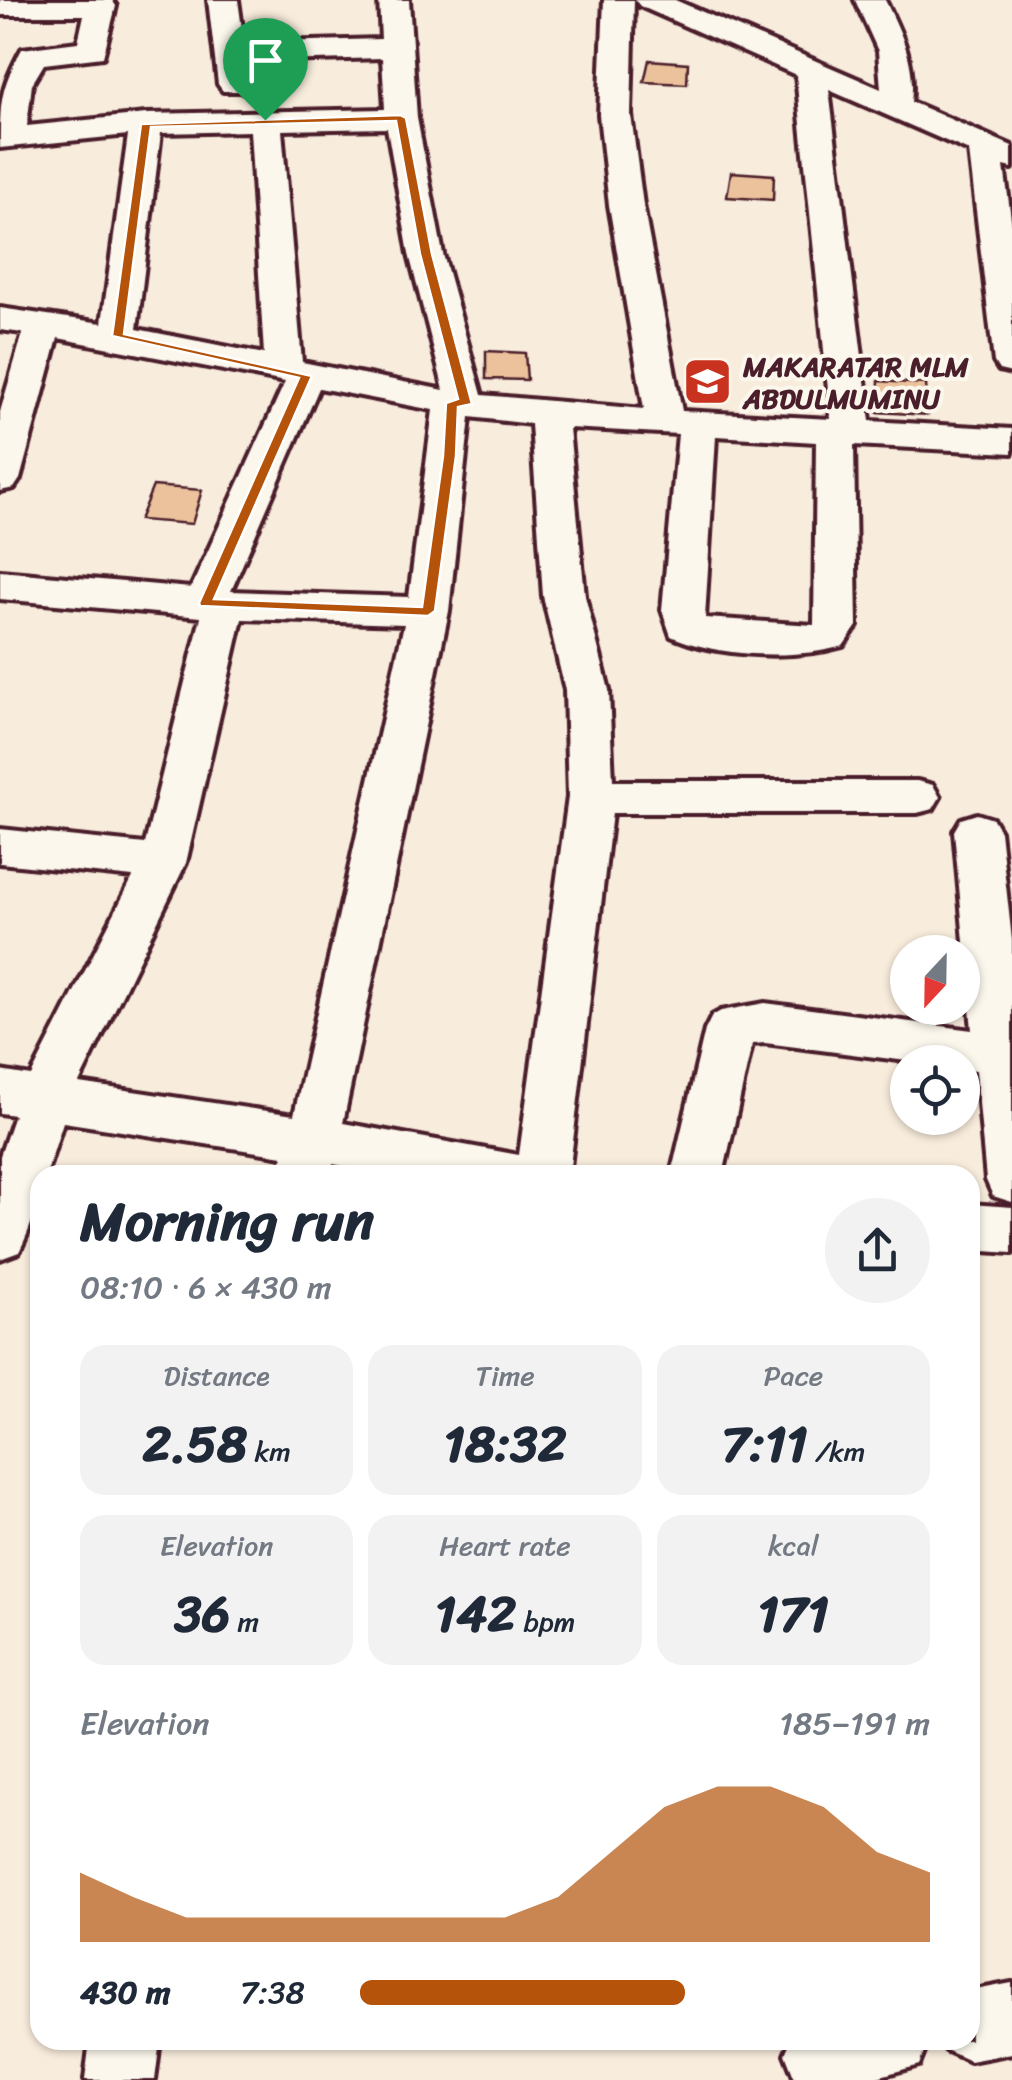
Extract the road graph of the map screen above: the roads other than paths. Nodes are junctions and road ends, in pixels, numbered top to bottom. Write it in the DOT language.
graph roads {
  1 [pos="223,0"];
  2 [pos="394,0"];
  3 [pos="620,0"];
  4 [pos="650,0"];
  5 [pos="870,0"];
  6 [pos="0,6"];
  7 [pos="396,48"];
  8 [pos="232,53"];
  9 [pos="811,70"];
  10 [pos="895,106"];
  11 [pos="400,118"];
  12 [pos="250,120"];
  13 [pos="146,124"];
  14 [pos="4,138"];
  15 [pos="998,152"];
  16 [pos="0,319"];
  17 [pos="44,326"];
  18 [pos="118,336"];
  19 [pos="1012,362"];
  20 [pos="295,374"];
  21 [pos="459,403"];
  22 [pos="549,415"];
  23 [pos="682,421"];
  24 [pos="844,433"];
  25 [pos="1011,449"];
  26 [pos="0,479"];
  27 [pos="0,585"];
  28 [pos="214,604"];
  29 [pos="428,611"];
  30 [pos="591,797"];
  31 [pos="917,798"];
  32 [pos="977,830"];
  33 [pos="0,846"];
  34 [pos="163,863"];
  35 [pos="1006,1055"];
  36 [pos="22,1096"];
  37 [pos="308,1157"];
  38 [pos="400,1165"];
  39 [pos="544,1165"];
  40 [pos="700,1165"];
  41 [pos="1012,1180"];
  42 [pos="980,1228"];
  43 [pos="1012,1230"];
  44 [pos="0,1236"];
  45 [pos="1012,2018"];
  46 [pos="980,2024"];
  47 [pos="124,2050"];
  48 [pos="854,2050"];
  49 [pos="822,2058"];
  50 [pos="120,2080"];
  1 -- 8 [label="street"];
  2 -- 7 [label="street"];
  3 -- 23 [label="street"];
  4 -- 9 [label="street"];
  5 -- 10 [label="street"];
  6 -- 14 [label="street"];
  7 -- 8 [label="street"];
  7 -- 11 [label="street"];
  8 -- 12 [label="street"];
  9 -- 10 [label="street"];
  9 -- 24 [label="street"];
  10 -- 15 [label="street"];
  11 -- 12 [label="street"];
  11 -- 21 [label="street"];
  12 -- 13 [label="street"];
  12 -- 20 [label="street"];
  13 -- 14 [label="street"];
  13 -- 18 [label="street"];
  15 -- 19 [label="street"];
  16 -- 17 [label="street"];
  17 -- 18 [label="street"];
  17 -- 26 [label="street"];
  18 -- 20 [label="street"];
  20 -- 21 [label="street"];
  20 -- 28 [label="street"];
  21 -- 22 [label="street"];
  21 -- 29 [label="street"];
  22 -- 23 [label="street"];
  22 -- 30 [label="street"];
  23 -- 24 [label="street"];
  23 -- 24 [label="street"];
  24 -- 25 [label="street"];
  27 -- 28 [label="street"];
  28 -- 29 [label="street"];
  28 -- 34 [label="street"];
  29 -- 37 [label="street"];
  30 -- 31 [label="street"];
  30 -- 39 [label="street"];
  32 -- 35 [label="street"];
  33 -- 34 [label="street"];
  34 -- 36 [label="street"];
  35 -- 40 [label="street"];
  35 -- 41 [label="street"];
  36 -- 37 [label="street"];
  36 -- 44 [label="street"];
  37 -- 38 [label="street"];
  42 -- 43 [label="street"];
  45 -- 46 [label="street"];
  47 -- 50 [label="street"];
  48 -- 49 [label="street"];
}
